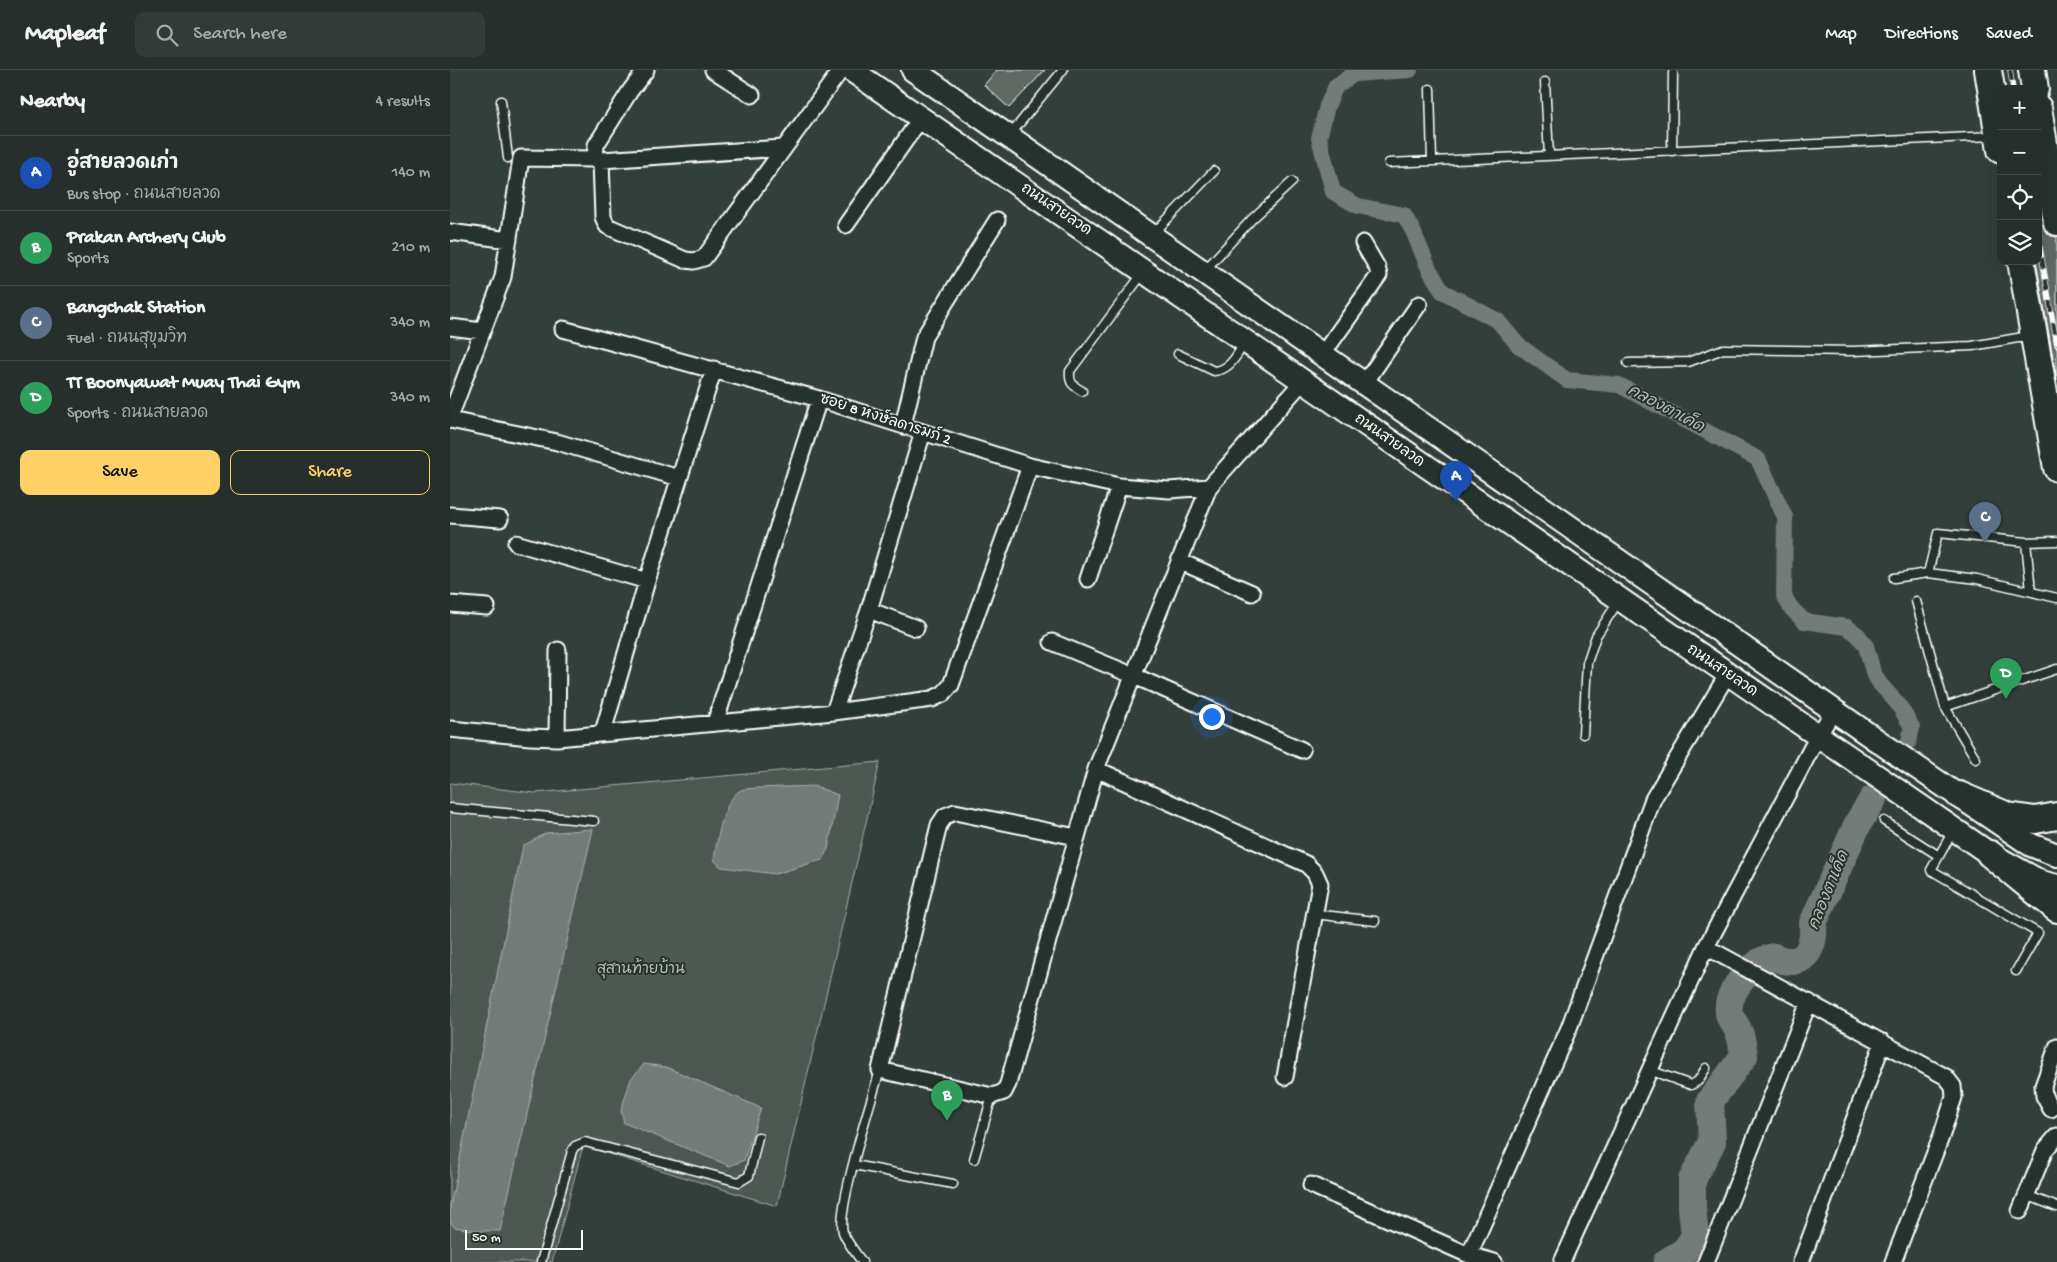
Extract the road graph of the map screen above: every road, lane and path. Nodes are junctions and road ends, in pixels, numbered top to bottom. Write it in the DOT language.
graph roads {
  1 [pos="646,70"];
  2 [pos="712,70"];
  3 [pos="841,70"];
  4 [pos="851,70"];
  5 [pos="1063,70"];
  6 [pos="1988,70"];
  7 [pos="2032,70"];
  8 [pos="920,72"];
  9 [pos="1672,73"];
  10 [pos="1545,82"];
  11 [pos="2034,85"];
  12 [pos="1430,88"];
  13 [pos="752,95"];
  14 [pos="501,101"];
  15 [pos="921,118"];
  16 [pos="1998,130"];
  17 [pos="2042,130"];
  18 [pos="1009,137"];
  19 [pos="1997,143"];
  20 [pos="783,148"];
  21 [pos="1672,151"];
  22 [pos="1549,156"];
  23 [pos="508,158"];
  24 [pos="598,159"];
  25 [pos="1432,161"];
  26 [pos="1389,163"];
  27 [pos="1214,171"];
  28 [pos="1292,182"];
  29 [pos="1099,201"];
  30 [pos="996,220"];
  31 [pos="2057,222"];
  32 [pos="846,225"];
  33 [pos="1080,226"];
  34 [pos="450,232"];
  35 [pos="1151,237"];
  36 [pos="509,240"];
  37 [pos="1363,243"];
  38 [pos="2022,265"];
  39 [pos="1144,271"];
  40 [pos="1203,273"];
  41 [pos="1419,304"];
  42 [pos="450,327"];
  43 [pos="563,329"];
  44 [pos="482,331"];
  45 [pos="2034,335"];
  46 [pos="1246,341"];
  47 [pos="1178,354"];
  48 [pos="1322,356"];
  49 [pos="1628,363"];
  50 [pos="714,369"];
  51 [pos="1303,381"];
  52 [pos="1364,384"];
  53 [pos="1082,391"];
  54 [pos="819,399"];
  55 [pos="450,418"];
  56 [pos="903,425"];
  57 [pos="923,432"];
  58 [pos="1030,466"];
  59 [pos="2057,468"];
  60 [pos="679,478"];
  61 [pos="1119,486"];
  62 [pos="1209,487"];
  63 [pos="450,515"];
  64 [pos="500,519"];
  65 [pos="2057,541"];
  66 [pos="2026,542"];
  67 [pos="516,543"];
  68 [pos="1179,561"];
  69 [pos="1928,573"];
  70 [pos="1894,578"];
  71 [pos="1088,579"];
  72 [pos="647,581"];
  73 [pos="2031,591"];
  74 [pos="1252,594"];
  75 [pos="2057,598"];
  76 [pos="1619,600"];
  77 [pos="1916,601"];
  78 [pos="450,604"];
  79 [pos="487,607"];
  80 [pos="869,610"];
  81 [pos="916,628"];
  82 [pos="1052,642"];
  83 [pos="558,650"];
  84 [pos="2057,669"];
  85 [pos="1727,674"];
  86 [pos="1132,675"];
  87 [pos="1945,708"];
  88 [pos="1834,710"];
  89 [pos="834,712"];
  90 [pos="715,723"];
  91 [pos="450,729"];
  92 [pos="603,732"];
  93 [pos="1583,734"];
  94 [pos="1818,736"];
  95 [pos="557,738"];
  96 [pos="1302,750"];
  97 [pos="1976,759"];
  98 [pos="1096,769"];
  99 [pos="1958,795"];
  100 [pos="450,808"];
  101 [pos="2057,816"];
  102 [pos="594,821"];
  103 [pos="1884,821"];
  104 [pos="1954,829"];
  105 [pos="1076,837"];
  106 [pos="1990,854"];
  107 [pos="2057,855"];
  108 [pos="1939,856"];
  109 [pos="2057,886"];
  110 [pos="2057,909"];
  111 [pos="1314,914"];
  112 [pos="1376,921"];
  113 [pos="1706,947"];
  114 [pos="2016,971"];
  115 [pos="1809,1002"];
  116 [pos="1882,1042"];
  117 [pos="2057,1047"];
  118 [pos="1706,1068"];
  119 [pos="880,1070"];
  120 [pos="1649,1070"];
  121 [pos="1284,1077"];
  122 [pos="992,1096"];
  123 [pos="2051,1109"];
  124 [pos="2057,1136"];
  125 [pos="758,1137"];
  126 [pos="974,1159"];
  127 [pos="854,1165"];
  128 [pos="953,1184"];
  129 [pos="1311,1185"];
  130 [pos="2026,1195"];
  131 [pos="2057,1207"];
  132 [pos="2020,1211"];
  133 [pos="1469,1255"];
  134 [pos="541,1262"];
  135 [pos="862,1262"];
  136 [pos="1494,1262"];
  137 [pos="1562,1262"];
  138 [pos="1706,1262"];
  139 [pos="1801,1262"];
  140 [pos="1893,1262"];
  1 -- 24 [label="street"];
  2 -- 13 [label="street"];
  3 -- 20 [label="street"];
  4 -- 15 [label="main road, ถนนสายลวด"];
  5 -- 18 [label="lane"];
  6 -- 16 [label="highway"];
  7 -- 11 [label="highway"];
  8 -- 18 [label="main road, ถนนสายลวด"];
  9 -- 21 [label="lane"];
  10 -- 22 [label="lane"];
  12 -- 25 [label="lane"];
  14 -- 23 [label="lane"];
  15 -- 32 [label="street"];
  15 -- 33 [label="main road, ถนนสายลวด"];
  17 -- 31 [label="highway"];
  18 -- 29 [label="main road, ถนนสายลวด"];
  19 -- 21 [label="lane"];
  20 -- 24 [label="street"];
  20 -- 24 [label="street"];
  21 -- 22 [label="lane"];
  22 -- 25 [label="lane"];
  24 -- 36 [label="street"];
  25 -- 26 [label="lane"];
  27 -- 35 [label="lane"];
  28 -- 40 [label="lane"];
  29 -- 33 [label="main road"];
  29 -- 35 [label="main road, ถนนสายลวด"];
  30 -- 56 [label="street"];
  33 -- 39 [label="main road, ถนนสายลวด"];
  34 -- 36 [label="street"];
  35 -- 40 [label="main road, ถนนสายลวด"];
  36 -- 44 [label="street"];
  37 -- 48 [label="street"];
  38 -- 45 [label="highway"];
  39 -- 46 [label="main road, ถนนสายลวด"];
  39 -- 53 [label="lane"];
  40 -- 48 [label="main road, ถนนสายลวด"];
  41 -- 52 [label="street"];
  42 -- 44 [label="street"];
  43 -- 50 [label="street, ซอย 8 หงษ์ลดารมภ์ 2"];
  44 -- 55 [label="street"];
  45 -- 49 [label="lane"];
  45 -- 59 [label="highway"];
  46 -- 47 [label="lane"];
  46 -- 51 [label="main road, ถนนสายลวด"];
  48 -- 52 [label="main road, ถนนสายลวด"];
  50 -- 54 [label="street, ซอย 8 หงษ์ลดารมภ์ 2"];
  50 -- 60 [label="street"];
  51 -- 62 [label="street"];
  51 -- 76 [label="main road, ถนนสายลวด"];
  52 -- 88 [label="main road, ถนนสายลวด"];
  54 -- 56 [label="street, ซอย 8 หงษ์ลดารมภ์ 2"];
  54 -- 90 [label="street"];
  55 -- 60 [label="street"];
  56 -- 57 [label="street, ซอย 8 หงษ์ลดารมภ์ 2"];
  57 -- 58 [label="street, ซอย 8 หงษ์ลดารมภ์ 2"];
  57 -- 80 [label="street"];
  58 -- 61 [label="street, ซอย 8 หงษ์ลดารมภ์ 2"];
  58 -- 89 [label="street"];
  60 -- 72 [label="street"];
  61 -- 62 [label="street, ซอย 8 หงษ์ลดารมภ์ 2"];
  61 -- 71 [label="street"];
  62 -- 68 [label="street"];
  63 -- 64 [label="street"];
  65 -- 66 [label="lane"];
  66 -- 69 [label="lane"];
  66 -- 73 [label="lane"];
  67 -- 72 [label="street"];
  68 -- 74 [label="street"];
  68 -- 86 [label="street"];
  69 -- 70 [label="lane"];
  69 -- 73 [label="lane"];
  72 -- 92 [label="street"];
  73 -- 75 [label="lane"];
  76 -- 85 [label="main road, ถนนสายลวด"];
  76 -- 93 [label="lane"];
  77 -- 87 [label="lane"];
  78 -- 79 [label="street"];
  80 -- 81 [label="street"];
  80 -- 89 [label="street"];
  82 -- 86 [label="street"];
  83 -- 95 [label="street"];
  84 -- 87 [label="lane"];
  85 -- 94 [label="main road, ถนนสายลวด"];
  85 -- 133 [label="street"];
  86 -- 96 [label="street"];
  86 -- 98 [label="street"];
  87 -- 97 [label="lane"];
  88 -- 94 [label="street"];
  88 -- 99 [label="main road, ถนนสายลวด"];
  89 -- 90 [label="street"];
  90 -- 92 [label="street"];
  91 -- 95 [label="street"];
  92 -- 95 [label="street"];
  94 -- 104 [label="main road, ถนนสายลวด"];
  94 -- 113 [label="street"];
  98 -- 105 [label="street"];
  98 -- 111 [label="street"];
  99 -- 101 [label="highway"];
  99 -- 107 [label="main road, ถนนสายลวด"];
  100 -- 102 [label="lane"];
  103 -- 108 [label="lane"];
  104 -- 106 [label="main road, ถนนสายลวด"];
  104 -- 108 [label="lane"];
  105 -- 119 [label="street"];
  105 -- 122 [label="street"];
  106 -- 109 [label="main road, ถนนสายลวด"];
  106 -- 110 [label="highway"];
  108 -- 114 [label="lane"];
  111 -- 112 [label="lane"];
  111 -- 121 [label="street"];
  113 -- 115 [label="street"];
  113 -- 120 [label="street"];
  115 -- 116 [label="street"];
  115 -- 138 [label="street"];
  116 -- 139 [label="street"];
  116 -- 140 [label="street"];
  117 -- 123 [label="street"];
  118 -- 120 [label="lane"];
  119 -- 122 [label="street"];
  119 -- 127 [label="lane"];
  120 -- 137 [label="street"];
  122 -- 126 [label="lane"];
  124 -- 130 [label="street"];
  125 -- 134 [label="lane"];
  127 -- 128 [label="lane"];
  127 -- 135 [label="lane"];
  129 -- 133 [label="street"];
  130 -- 131 [label="lane"];
  130 -- 132 [label="street"];
  133 -- 136 [label="street"];
}
